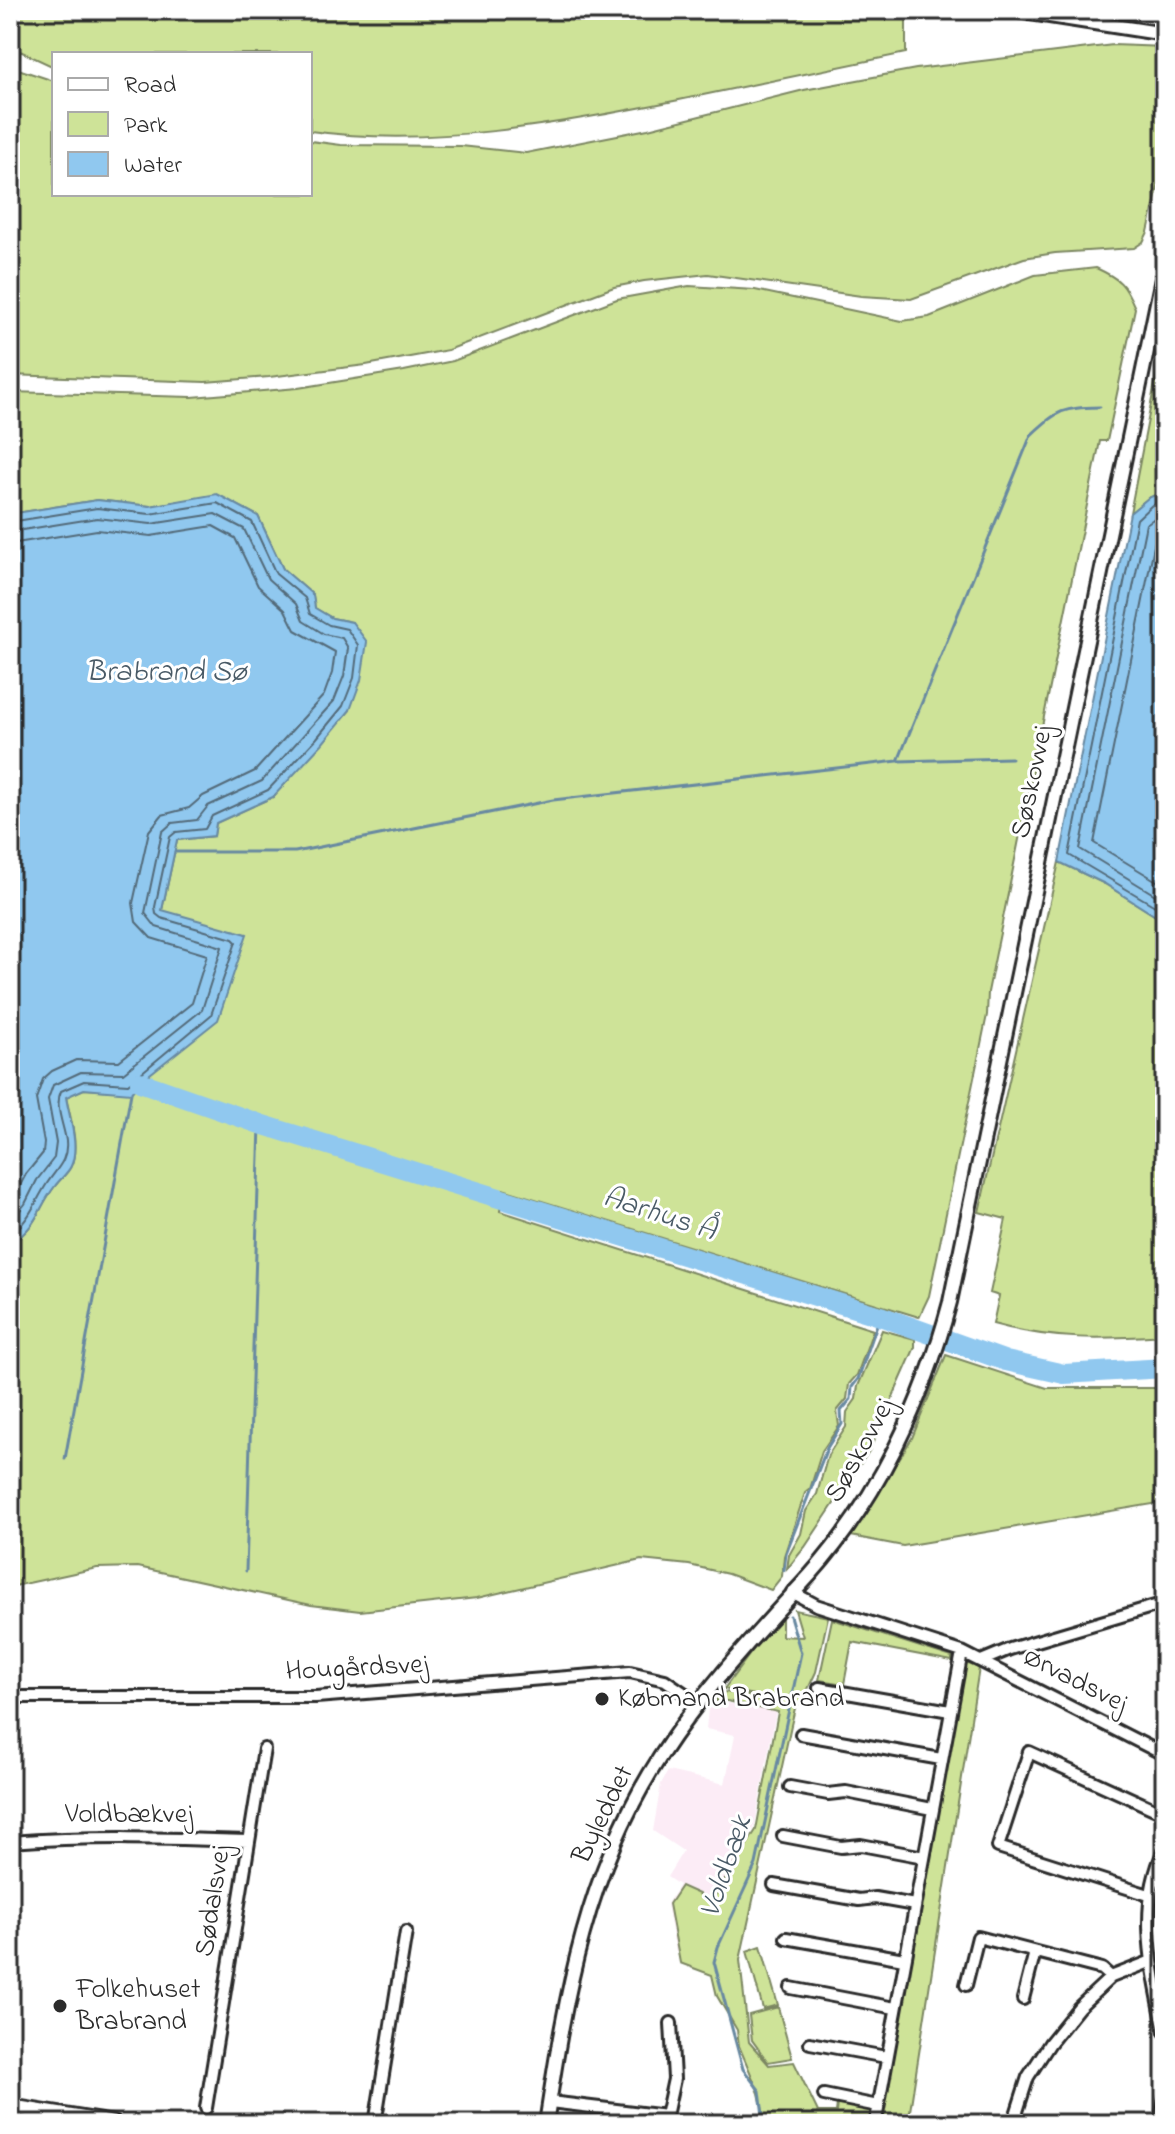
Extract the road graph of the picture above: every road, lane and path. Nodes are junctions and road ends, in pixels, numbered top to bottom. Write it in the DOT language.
graph roads {
  1 [pos="1011,10"];
  2 [pos="1165,34"];
  3 [pos="1165,264"];
  4 [pos="792,1592"];
  5 [pos="1165,1603"];
  6 [pos="962,1652"];
  7 [pos="981,1661"];
  8 [pos="819,1688"];
  9 [pos="10,1697"];
  10 [pos="697,1702"];
  11 [pos="950,1711"];
  12 [pos="801,1734"];
  13 [pos="264,1749"];
  14 [pos="1165,1755"];
  15 [pos="941,1759"];
  16 [pos="790,1787"];
  17 [pos="932,1809"];
  18 [pos="1165,1814"];
  19 [pos="783,1836"];
  20 [pos="248,1841"];
  21 [pos="10,1842"];
  22 [pos="1165,1848"];
  23 [pos="924,1857"];
  24 [pos="774,1885"];
  25 [pos="1149,1895"];
  26 [pos="915,1905"];
  27 [pos="406,1932"];
  28 [pos="786,1938"];
  29 [pos="1035,1952"];
  30 [pos="904,1959"];
  31 [pos="1152,1961"];
  32 [pos="1111,1977"];
  33 [pos="966,1985"];
  34 [pos="791,1988"];
  35 [pos="1023,1999"];
  36 [pos="895,2008"];
  37 [pos="671,2023"];
  38 [pos="1165,2032"];
  39 [pos="810,2043"];
  40 [pos="886,2057"];
  41 [pos="824,2095"];
  42 [pos="1165,2097"];
  43 [pos="550,2102"];
  44 [pos="878,2106"];
  45 [pos="10,2107"];
  46 [pos="206,2108"];
  47 [pos="876,2120"];
  48 [pos="114,2124"];
  49 [pos="375,2124"];
  50 [pos="546,2124"];
  51 [pos="1013,2124"];
  52 [pos="1160,2124"];
  1 -- 2 [label="street"];
  3 -- 4 [label="street, Søskovvej"];
  4 -- 6 [label="street, Ørvadsvej"];
  4 -- 10 [label="street, Byleddet"];
  5 -- 7 [label="street"];
  6 -- 7 [label="street, Ørvadsvej"];
  6 -- 11 [label="street"];
  7 -- 14 [label="street, Ørvadsvej"];
  8 -- 11 [label="street"];
  9 -- 10 [label="street, Hougårdsvej"];
  10 -- 43 [label="street, Byleddet"];
  11 -- 15 [label="street"];
  12 -- 15 [label="street"];
  13 -- 20 [label="street, Sødalsvej"];
  15 -- 17 [label="street"];
  16 -- 17 [label="street"];
  17 -- 23 [label="street"];
  18 -- 25 [label="street"];
  19 -- 23 [label="street"];
  20 -- 21 [label="street, Voldbækvej"];
  20 -- 46 [label="street, Sødalsvej"];
  22 -- 25 [label="street"];
  23 -- 26 [label="street"];
  24 -- 26 [label="street"];
  25 -- 31 [label="street"];
  26 -- 30 [label="street"];
  27 -- 49 [label="street"];
  28 -- 30 [label="street"];
  29 -- 32 [label="street"];
  29 -- 33 [label="street"];
  29 -- 35 [label="street"];
  30 -- 36 [label="street"];
  31 -- 32 [label="street"];
  31 -- 38 [label="street"];
  32 -- 51 [label="street"];
  34 -- 36 [label="street"];
  36 -- 40 [label="street"];
  37 -- 43 [label="street"];
  39 -- 40 [label="street"];
  40 -- 44 [label="street"];
  41 -- 44 [label="street"];
  42 -- 52 [label="street"];
  43 -- 50 [label="street, Byleddet"];
  44 -- 47 [label="street"];
  45 -- 48 [label="main road"];
}
